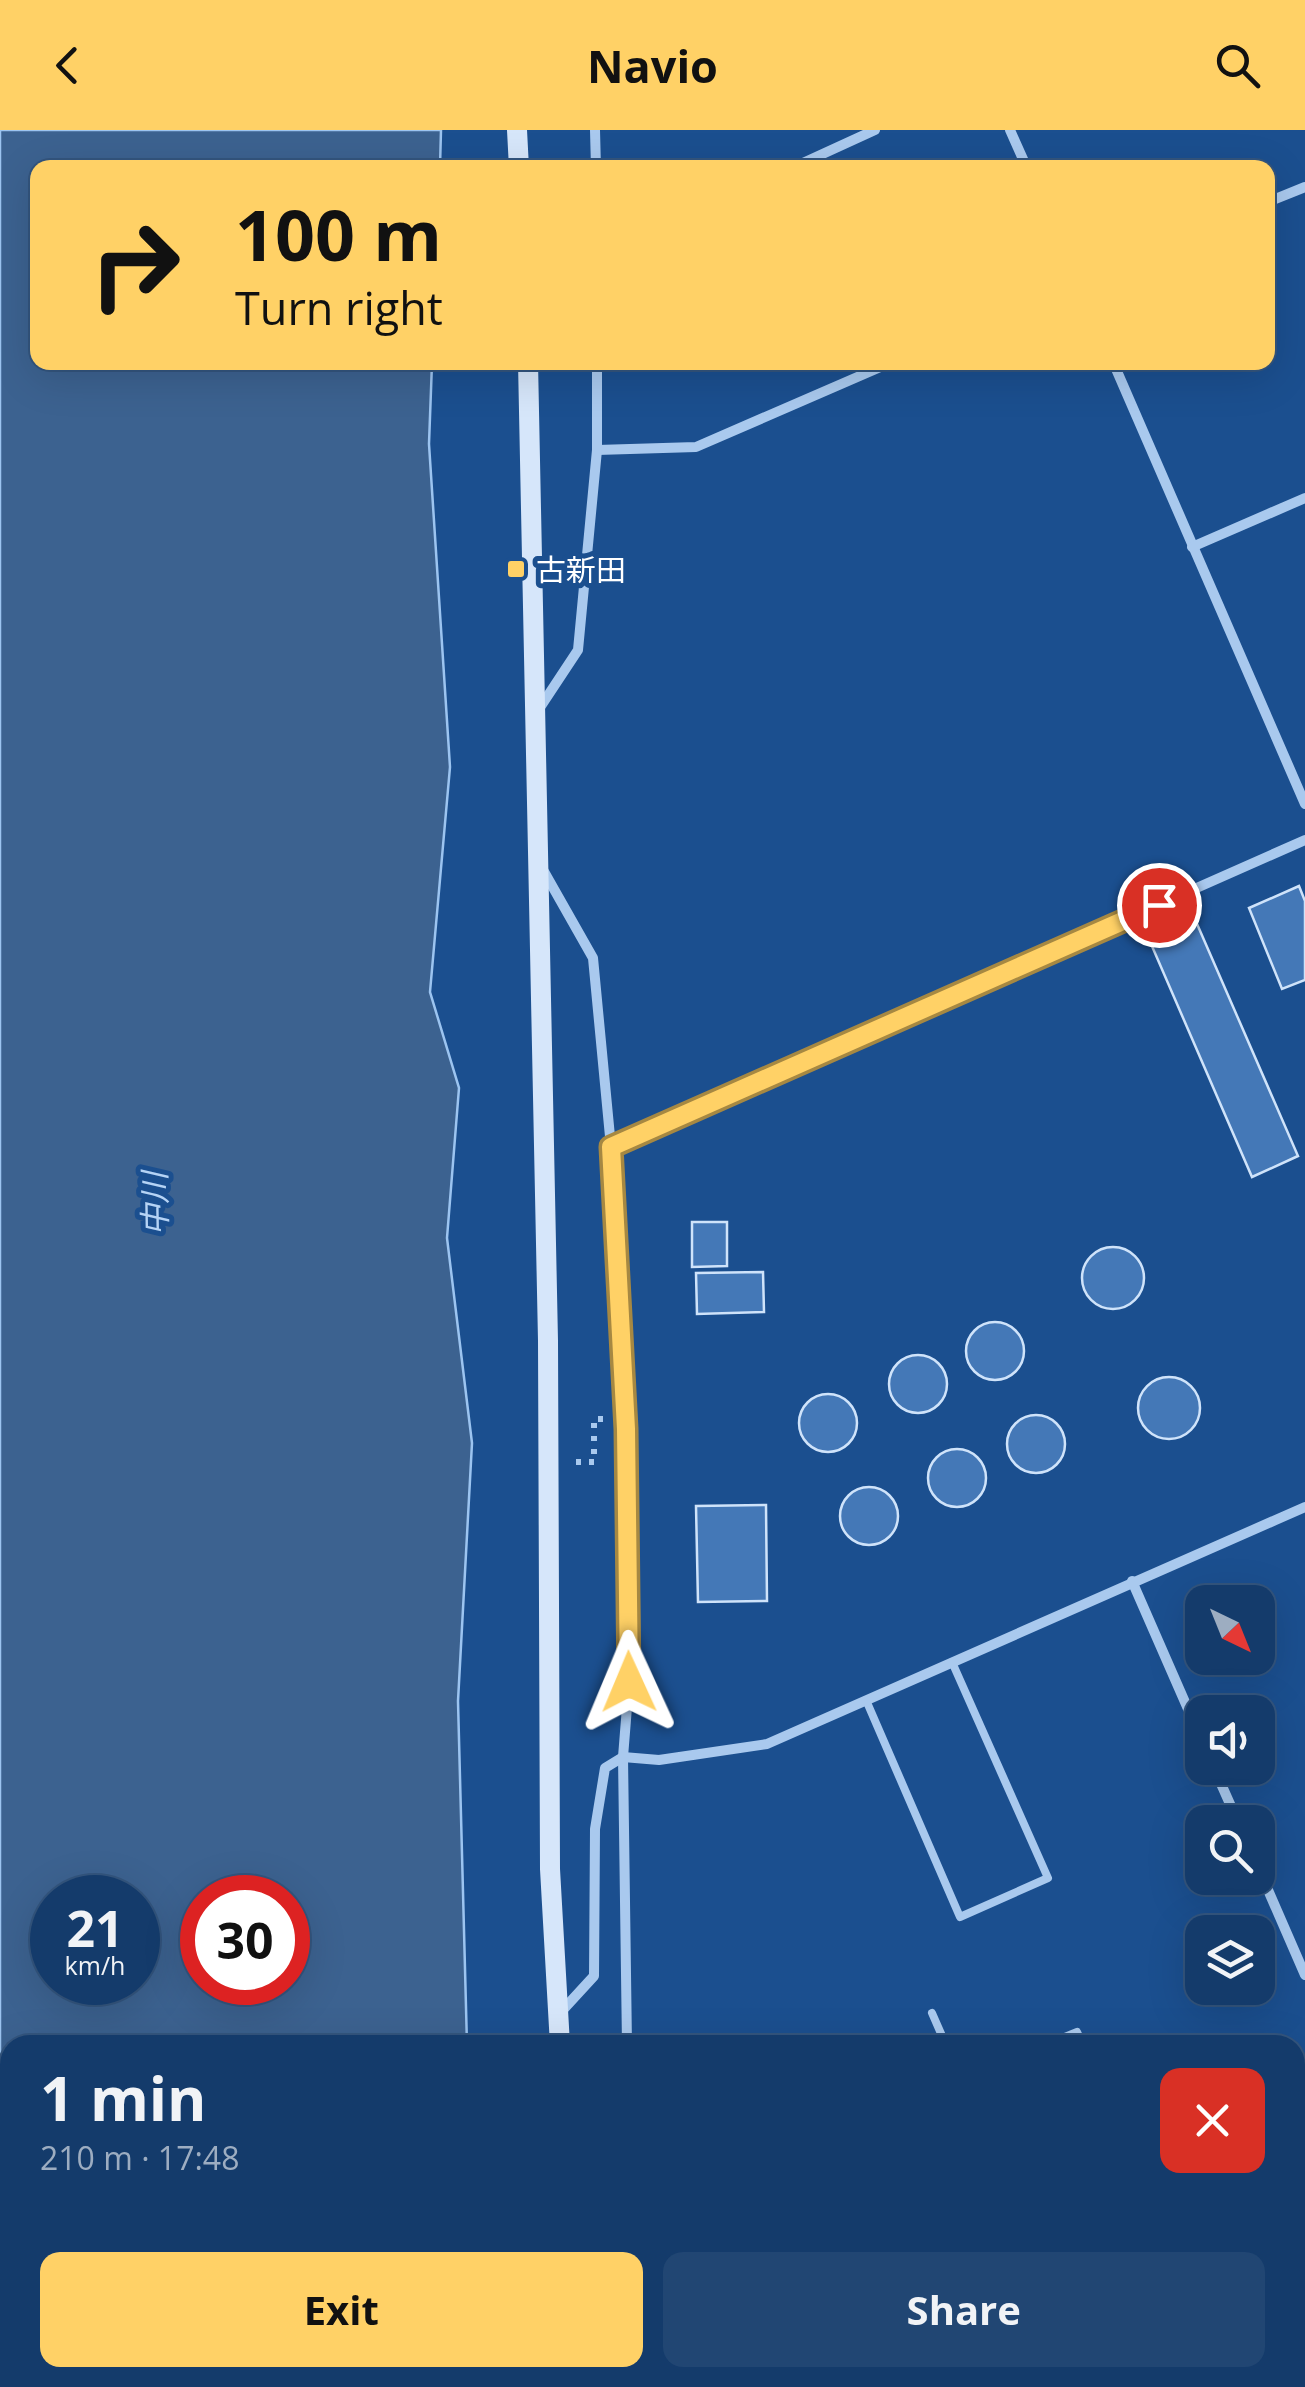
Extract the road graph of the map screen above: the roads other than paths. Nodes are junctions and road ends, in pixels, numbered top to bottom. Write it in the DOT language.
graph roads {
  1 [pos="517,130"];
  2 [pos="595,130"];
  3 [pos="875,130"];
  4 [pos="1010,130"];
  5 [pos="519,160"];
  6 [pos="596,160"];
  7 [pos="809,160"];
  8 [pos="1023,160"];
  9 [pos="1305,186"];
  10 [pos="1275,199"];
  11 [pos="528,370"];
  12 [pos="597,370"];
  13 [pos="874,370"];
  14 [pos="1115,370"];
  15 [pos="597,450"];
  16 [pos="1305,498"];
  17 [pos="1192,548"];
  18 [pos="537,713"];
  19 [pos="1305,804"];
  20 [pos="1305,840"];
  21 [pos="537,859"];
  22 [pos="611,1147"];
  23 [pos="1305,1506"];
  24 [pos="1132,1581"];
  25 [pos="952,1662"];
  26 [pos="866,1700"];
  27 [pos="1185,1702"];
  28 [pos="623,1757"];
  29 [pos="1270,1895"];
  30 [pos="1305,1975"];
  31 [pos="932,2013"];
  32 [pos="558,2014"];
  33 [pos="559,2035"];
  34 [pos="627,2035"];
  35 [pos="942,2035"];
  1 -- 5 [label="street"];
  2 -- 6 [label="street"];
  3 -- 7 [label="street"];
  4 -- 8 [label="street"];
  9 -- 10 [label="street"];
  11 -- 18 [label="street"];
  12 -- 15 [label="street"];
  13 -- 15 [label="street"];
  14 -- 17 [label="street"];
  15 -- 18 [label="street"];
  16 -- 17 [label="street"];
  17 -- 19 [label="street"];
  18 -- 21 [label="street"];
  20 -- 22 [label="street"];
  21 -- 22 [label="street"];
  21 -- 32 [label="street"];
  22 -- 28 [label="street"];
  23 -- 24 [label="street"];
  24 -- 25 [label="street"];
  24 -- 27 [label="street"];
  25 -- 26 [label="street"];
  25 -- 26 [label="lane"];
  26 -- 28 [label="street"];
  28 -- 32 [label="street"];
  28 -- 34 [label="street"];
  29 -- 30 [label="street"];
  31 -- 35 [label="lane"];
  32 -- 33 [label="street"];
}
